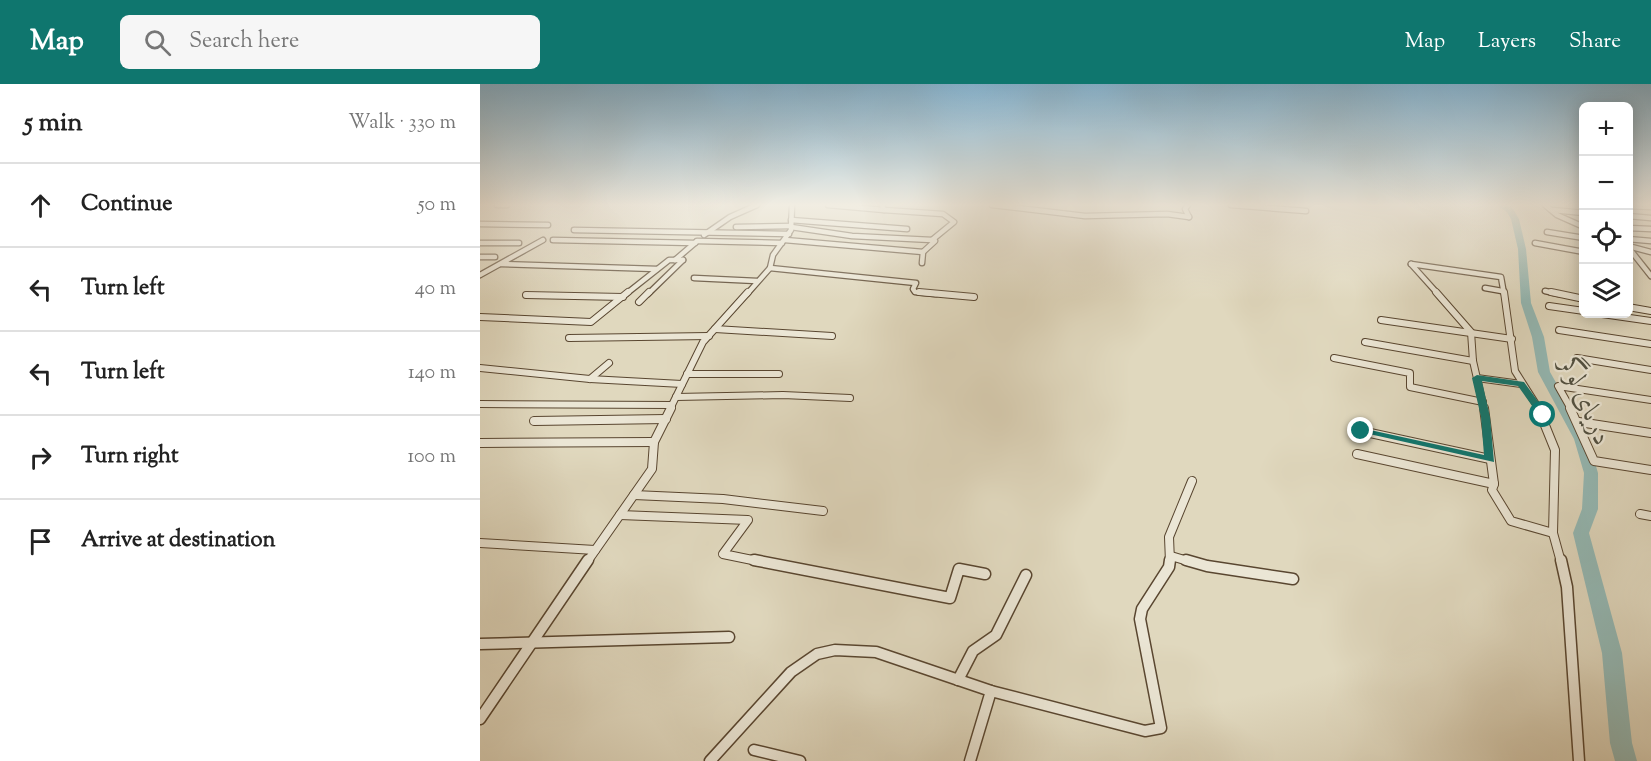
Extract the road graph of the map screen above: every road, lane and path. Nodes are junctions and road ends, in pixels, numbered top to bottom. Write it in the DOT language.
graph roads {
  1 [pos="702,237"];
  2 [pos="787,237"];
  3 [pos="864,237"];
  4 [pos="936,237"];
  5 [pos="543,240"];
  6 [pos="553,240"];
  7 [pos="932,240"];
  8 [pos="1633,240"];
  9 [pos="1651,241"];
  10 [pos="696,242"];
  11 [pos="783,242"];
  12 [pos="480,243"];
  13 [pos="519,243"];
  14 [pos="1534,243"];
  15 [pos="1633,247"];
  16 [pos="1579,251"];
  17 [pos="923,252"];
  18 [pos="1633,252"];
  19 [pos="1651,252"];
  20 [pos="480,257"];
  21 [pos="495,258"];
  22 [pos="675,260"];
  23 [pos="1633,260"];
  24 [pos="1639,261"];
  25 [pos="922,263"];
  26 [pos="501,264"];
  27 [pos="770,268"];
  28 [pos="657,269"];
  29 [pos="480,275"];
  30 [pos="1651,276"];
  31 [pos="694,278"];
  32 [pos="757,281"];
  33 [pos="1485,288"];
  34 [pos="1502,291"];
  35 [pos="1545,291"];
  36 [pos="526,295"];
  37 [pos="623,297"];
  38 [pos="974,297"];
  39 [pos="1579,298"];
  40 [pos="639,302"];
  41 [pos="1549,306"];
  42 [pos="1633,308"];
  43 [pos="1579,310"];
  44 [pos="1651,311"];
  45 [pos="480,317"];
  46 [pos="1630,318"];
  47 [pos="1381,320"];
  48 [pos="1651,321"];
  49 [pos="1559,330"];
  50 [pos="1472,332"];
  51 [pos="712,333"];
  52 [pos="832,336"];
  53 [pos="569,338"];
  54 [pos="1512,339"];
  55 [pos="1365,342"];
  56 [pos="1651,344"];
  57 [pos="1334,358"];
  58 [pos="1577,358"];
  59 [pos="1473,361"];
  60 [pos="609,363"];
  61 [pos="480,368"];
  62 [pos="1651,370"];
  63 [pos="687,374"];
  64 [pos="779,374"];
  65 [pos="1477,378"];
  66 [pos="590,379"];
  67 [pos="682,384"];
  68 [pos="1521,384"];
  69 [pos="850,398"];
  70 [pos="1651,400"];
  71 [pos="674,401"];
  72 [pos="1483,402"];
  73 [pos="480,404"];
  74 [pos="666,419"];
  75 [pos="534,421"];
  76 [pos="1579,422"];
  77 [pos="1361,431"];
  78 [pos="1651,433"];
  79 [pos="654,442"];
  80 [pos="480,443"];
  81 [pos="1357,454"];
  82 [pos="1490,459"];
  83 [pos="1651,470"];
  84 [pos="1192,481"];
  85 [pos="1494,484"];
  86 [pos="634,495"];
  87 [pos="823,511"];
  88 [pos="1640,514"];
  89 [pos="620,515"];
  90 [pos="1651,516"];
  91 [pos="1552,533"];
  92 [pos="480,543"];
  93 [pos="595,550"];
  94 [pos="1171,556"];
  95 [pos="985,574"];
  96 [pos="1026,575"];
  97 [pos="1293,579"];
  98 [pos="729,637"];
  99 [pos="530,642"];
  100 [pos="480,644"];
  101 [pos="958,680"];
  102 [pos="991,691"];
  103 [pos="480,719"];
  104 [pos="754,750"];
  105 [pos="710,761"];
  106 [pos="800,761"];
  107 [pos="970,761"];
  108 [pos="1579,761"];
  1 -- 10 [label="street"];
  2 -- 11 [label="street"];
  3 -- 7 [label="street"];
  4 -- 7 [label="street"];
  5 -- 26 [label="street"];
  6 -- 10 [label="street"];
  7 -- 17 [label="street"];
  8 -- 9 [label="street"];
  10 -- 11 [label="street"];
  10 -- 22 [label="street"];
  11 -- 17 [label="street"];
  11 -- 27 [label="street"];
  12 -- 13 [label="street"];
  14 -- 16 [label="street"];
  15 -- 19 [label="street"];
  17 -- 25 [label="street"];
  18 -- 24 [label="street"];
  20 -- 21 [label="street"];
  22 -- 28 [label="street"];
  22 -- 40 [label="street"];
  23 -- 24 [label="street"];
  24 -- 30 [label="street"];
  26 -- 28 [label="street"];
  26 -- 29 [label="street"];
  27 -- 32 [label="street"];
  27 -- 38 [label="street"];
  28 -- 37 [label="street"];
  31 -- 32 [label="street"];
  32 -- 51 [label="street"];
  33 -- 34 [label="street"];
  34 -- 50 [label="street"];
  34 -- 54 [label="street"];
  35 -- 39 [label="street"];
  36 -- 37 [label="street"];
  37 -- 45 [label="street"];
  41 -- 43 [label="street"];
  42 -- 44 [label="street"];
  46 -- 48 [label="street"];
  47 -- 50 [label="street"];
  49 -- 56 [label="street"];
  50 -- 54 [label="street"];
  50 -- 59 [label="street"];
  51 -- 52 [label="street"];
  51 -- 53 [label="street"];
  51 -- 63 [label="street"];
  54 -- 68 [label="street"];
  55 -- 59 [label="street"];
  57 -- 72 [label="street"];
  58 -- 62 [label="street"];
  59 -- 65 [label="street"];
  60 -- 66 [label="street"];
  61 -- 66 [label="street"];
  63 -- 64 [label="street"];
  63 -- 67 [label="street"];
  65 -- 68 [label="street"];
  65 -- 72 [label="street"];
  66 -- 67 [label="street"];
  67 -- 71 [label="street"];
  68 -- 91 [label="street"];
  69 -- 71 [label="street"];
  70 -- 76 [label="street"];
  71 -- 73 [label="street"];
  71 -- 74 [label="street"];
  72 -- 82 [label="street"];
  74 -- 75 [label="street"];
  74 -- 79 [label="street"];
  76 -- 78 [label="street"];
  76 -- 83 [label="street"];
  77 -- 82 [label="street"];
  79 -- 80 [label="street"];
  79 -- 86 [label="street"];
  81 -- 85 [label="street"];
  82 -- 85 [label="street"];
  84 -- 94 [label="street"];
  85 -- 91 [label="street"];
  86 -- 87 [label="street"];
  86 -- 89 [label="street"];
  88 -- 90 [label="street"];
  89 -- 93 [label="street"];
  89 -- 95 [label="street"];
  91 -- 108 [label="street"];
  92 -- 93 [label="street"];
  93 -- 99 [label="street"];
  94 -- 97 [label="street"];
  94 -- 102 [label="street"];
  96 -- 101 [label="street"];
  98 -- 99 [label="street"];
  99 -- 100 [label="street"];
  99 -- 103 [label="street"];
  101 -- 102 [label="street"];
  101 -- 105 [label="street"];
  102 -- 107 [label="street"];
  104 -- 106 [label="street"];
}
